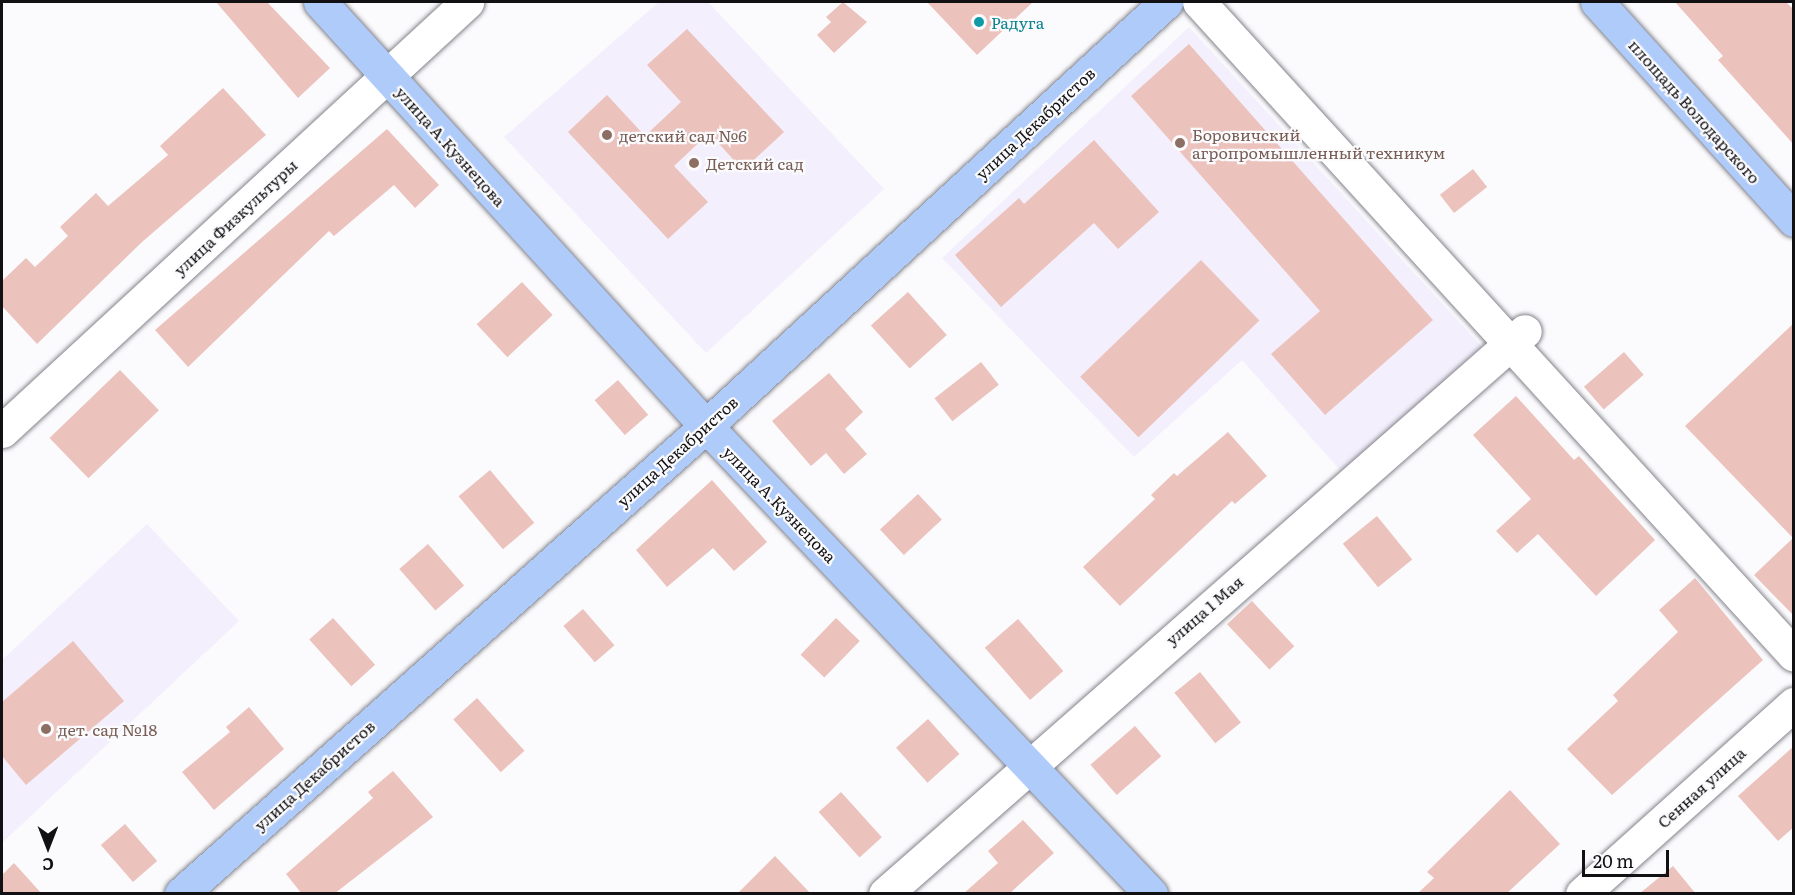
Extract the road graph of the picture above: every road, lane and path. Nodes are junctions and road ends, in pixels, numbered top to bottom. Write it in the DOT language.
graph roads {
  1 [pos="320,2"];
  2 [pos="467,2"];
  3 [pos="1166,2"];
  4 [pos="1199,2"];
  5 [pos="1597,2"];
  6 [pos="388,76"];
  7 [pos="1794,220"];
  8 [pos="1517,336"];
  9 [pos="706,426"];
  10 [pos="2,431"];
  11 [pos="1794,655"];
  12 [pos="1794,704"];
  13 [pos="1030,764"];
  14 [pos="181,894"];
  15 [pos="885,894"];
  16 [pos="1151,894"];
  17 [pos="1582,894"];
  1 -- 6 [label="main road, улица А.Кузнецова"];
  2 -- 6 [label="street, улица Физкультуры"];
  3 -- 9 [label="main road, улица Декабристов"];
  4 -- 8 [label="street"];
  5 -- 7 [label="main road, площадь Володарского"];
  6 -- 9 [label="main road, улица А.Кузнецова"];
  6 -- 10 [label="street, улица Физкультуры"];
  8 -- 11 [label="street"];
  8 -- 13 [label="street, улица 1 Мая"];
  9 -- 13 [label="main road, улица А.Кузнецова"];
  9 -- 14 [label="main road, улица Декабристов"];
  12 -- 17 [label="street, Сенная улица"];
  13 -- 15 [label="street, улица 1 Мая"];
  13 -- 16 [label="main road, улица А.Кузнецова"];
}
